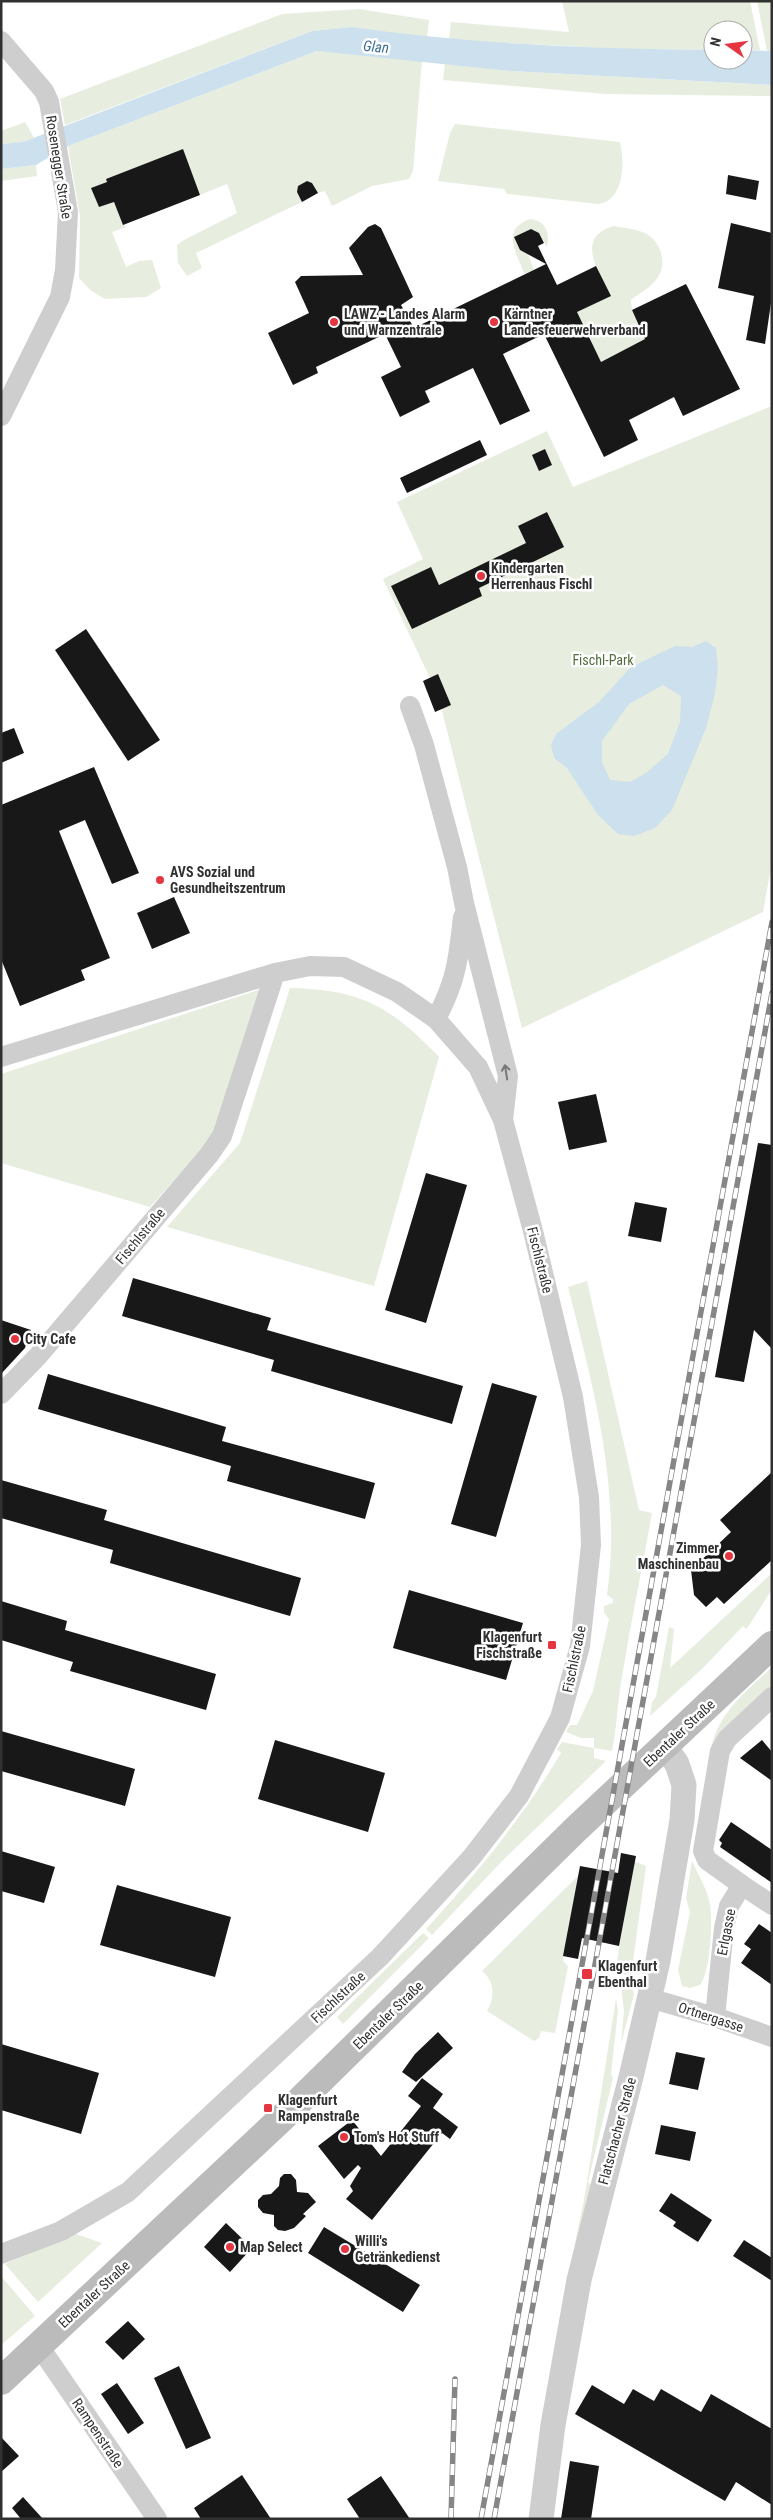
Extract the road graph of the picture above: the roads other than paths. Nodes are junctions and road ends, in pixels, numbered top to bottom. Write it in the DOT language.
graph roads {
  1 [pos="1,40"];
  2 [pos="1,416"];
  3 [pos="410,706"];
  4 [pos="464,902"];
  5 [pos="275,973"];
  6 [pos="436,1019"];
  7 [pos="1,1057"];
  8 [pos="503,1120"];
  9 [pos="1,1394"];
  10 [pos="772,1645"];
  11 [pos="772,1697"];
  12 [pos="665,1746"];
  13 [pos="742,1885"];
  14 [pos="772,1905"];
  15 [pos="649,1998"];
  16 [pos="715,2017"];
  17 [pos="772,2037"];
  18 [pos="1,2254"];
  19 [pos="39,2346"];
  20 [pos="1,2381"];
  21 [pos="157,2519"];
  22 [pos="541,2519"];
  1 -- 2 [label="street, Rosenegger Straße"];
  3 -- 4 [label="street"];
  4 -- 6 [label="street"];
  8 -- 4 [label="street, one-way"];
  5 -- 6 [label="street, Fischlstraße"];
  5 -- 7 [label="street, Fischlstraße"];
  5 -- 9 [label="street, Fischlstraße"];
  6 -- 8 [label="street, Fischlstraße"];
  8 -- 18 [label="street, Fischlstraße"];
  10 -- 12 [label="main road, Ebentaler Straße"];
  11 -- 13 [label="street"];
  12 -- 15 [label="street, Flatschacher Straße"];
  12 -- 19 [label="main road, Ebentaler Straße"];
  13 -- 14 [label="street"];
  13 -- 16 [label="street, Erlgasse"];
  15 -- 16 [label="street, Ortnergasse"];
  15 -- 22 [label="street, Flatschacher Straße"];
  16 -- 17 [label="street, Ortnergasse"];
  19 -- 20 [label="main road, Ebentaler Straße"];
  19 -- 21 [label="street, Rampenstraße"];
}
